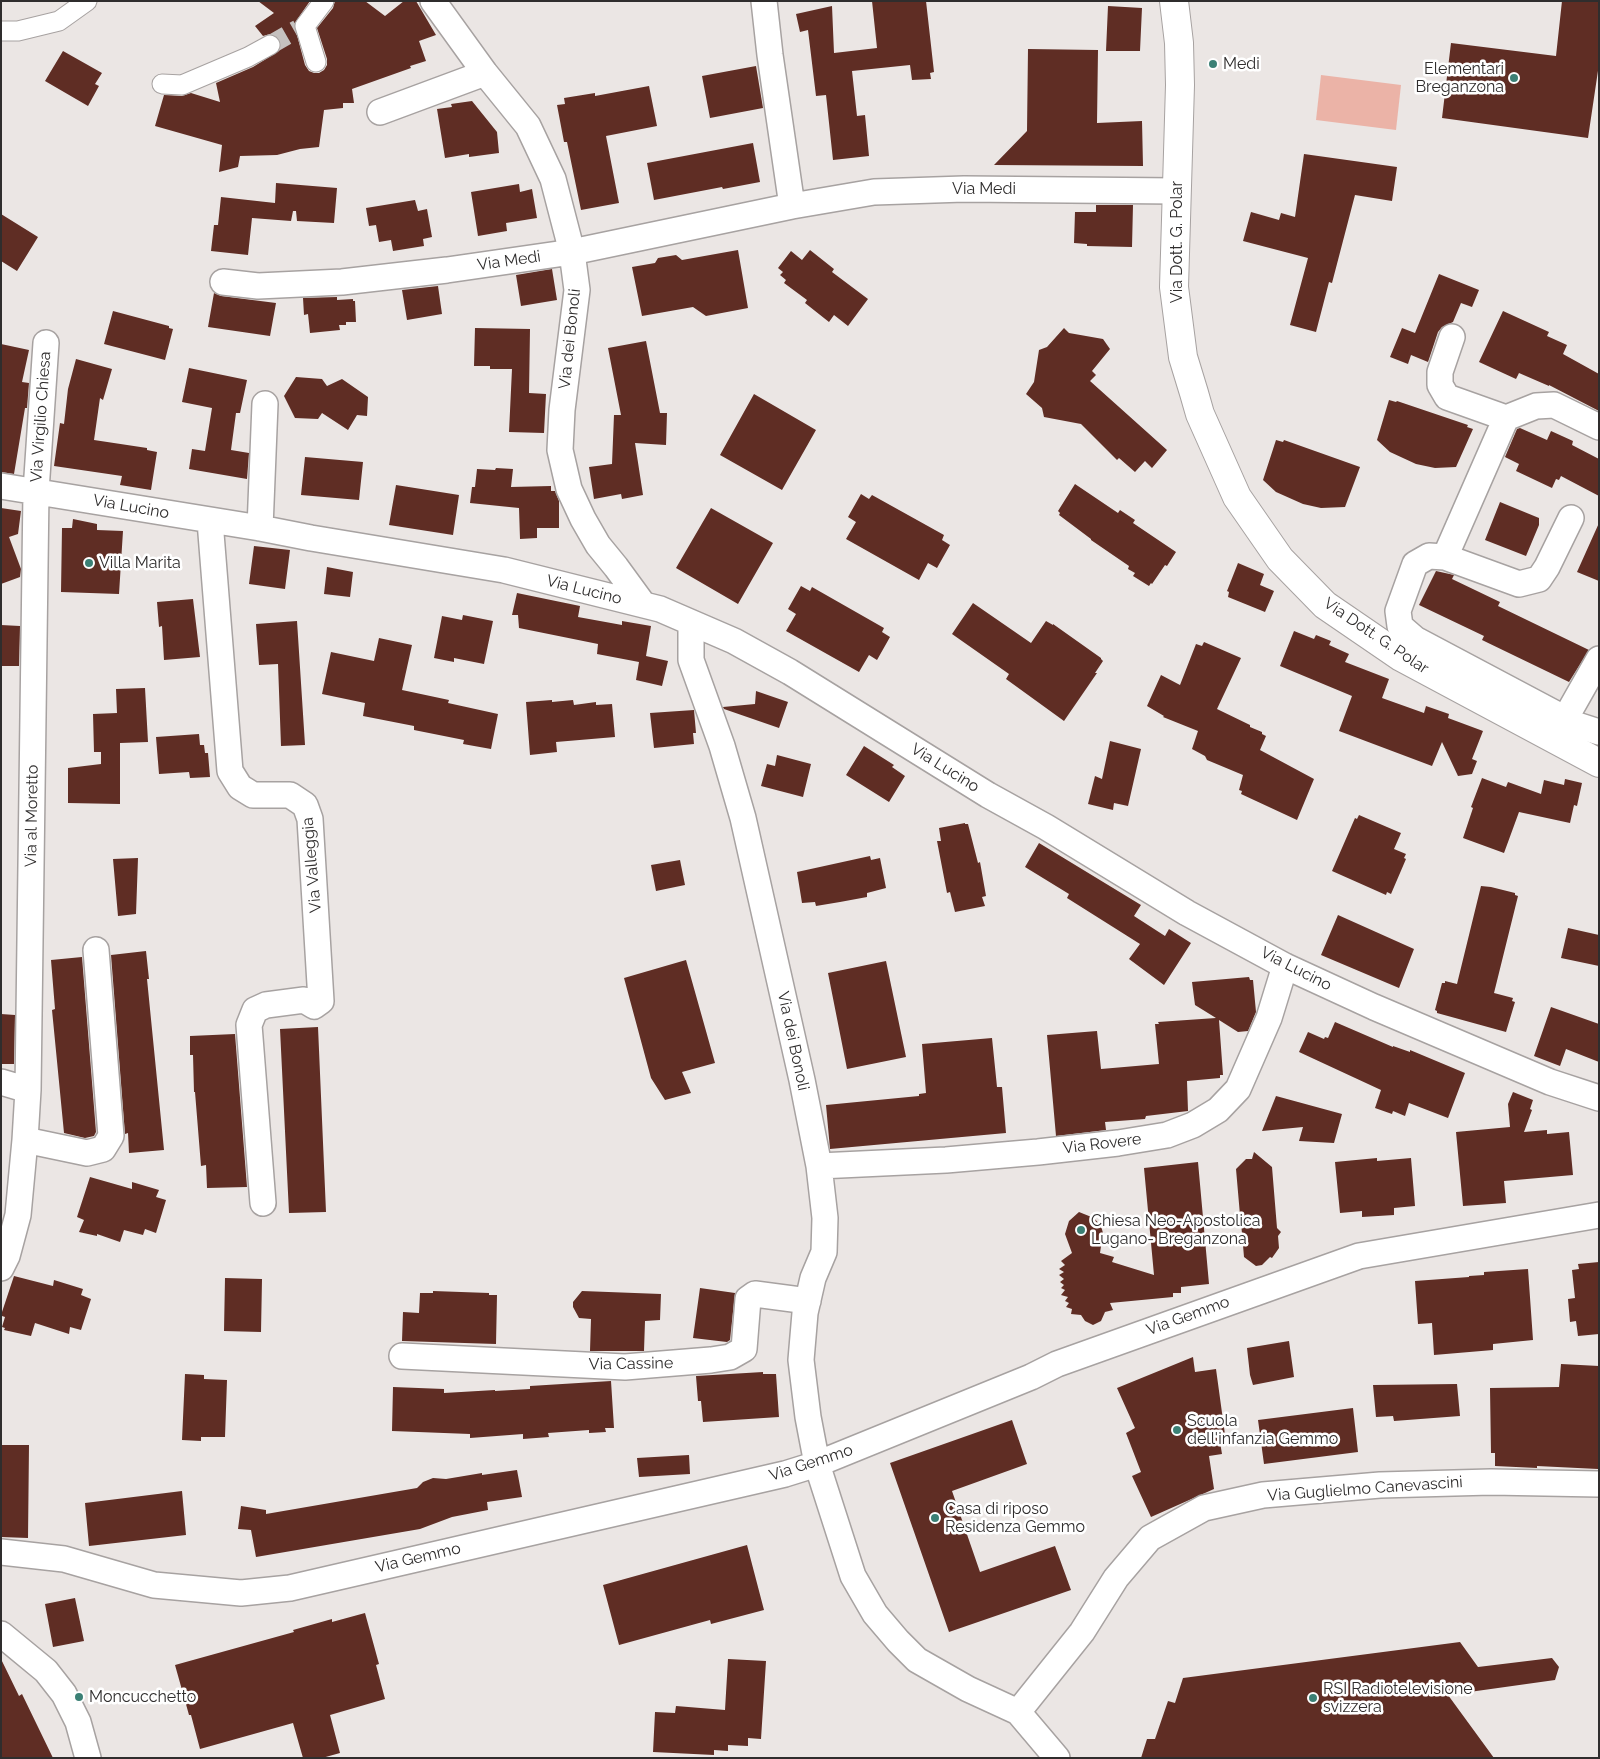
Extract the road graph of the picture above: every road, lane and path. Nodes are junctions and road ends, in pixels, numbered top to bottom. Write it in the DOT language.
graph roads {
  1 [pos="87,1"];
  2 [pos="324,1"];
  3 [pos="433,1"];
  4 [pos="764,1"];
  5 [pos="1174,1"];
  6 [pos="1,31"];
  7 [pos="270,45"];
  8 [pos="316,62"];
  9 [pos="486,73"];
  10 [pos="162,84"];
  11 [pos="380,112"];
  12 [pos="1176,191"];
  13 [pos="792,206"];
  14 [pos="572,252"];
  15 [pos="223,282"];
  16 [pos="1452,337"];
  17 [pos="46,343"];
  18 [pos="265,404"];
  19 [pos="1506,418"];
  20 [pos="1599,427"];
  21 [pos="1,486"];
  22 [pos="36,491"];
  23 [pos="1571,518"];
  24 [pos="210,521"];
  25 [pos="260,528"];
  26 [pos="1445,557"];
  27 [pos="643,604"];
  28 [pos="691,624"];
  29 [pos="1599,659"];
  30 [pos="1566,719"];
  31 [pos="1599,732"];
  32 [pos="1599,763"];
  33 [pos="96,950"];
  34 [pos="1285,966"];
  35 [pos="1,1082"];
  36 [pos="28,1090"];
  37 [pos="1599,1098"];
  38 [pos="26,1140"];
  39 [pos="819,1166"];
  40 [pos="263,1203"];
  41 [pos="1599,1215"];
  42 [pos="1,1268"];
  43 [pos="808,1301"];
  44 [pos="402,1356"];
  45 [pos="817,1464"];
  46 [pos="1599,1484"];
  47 [pos="1,1552"];
  48 [pos="1,1634"];
  49 [pos="1018,1712"];
  50 [pos="88,1758"];
  51 [pos="1058,1758"];
  1 -- 6 [label="street"];
  2 -- 8 [label="street"];
  3 -- 9 [label="street, Via dei Bonoli"];
  4 -- 13 [label="street"];
  5 -- 12 [label="street, Via Dott. G. Polar"];
  7 -- 10 [label="street"];
  9 -- 11 [label="street"];
  9 -- 14 [label="street, Via dei Bonoli"];
  12 -- 13 [label="street, Via Medi"];
  12 -- 32 [label="street, Via Dott. G. Polar"];
  13 -- 14 [label="street, Via Medi"];
  14 -- 15 [label="street, Via Medi"];
  14 -- 27 [label="street, Via dei Bonoli"];
  16 -- 19 [label="street"];
  17 -- 22 [label="street, Via Virgilio Chiesa"];
  18 -- 25 [label="street"];
  19 -- 20 [label="street"];
  19 -- 26 [label="street"];
  21 -- 22 [label="street, Via Lucino"];
  22 -- 24 [label="street, Via Lucino"];
  22 -- 36 [label="street, Via al Moretto"];
  23 -- 26 [label="street"];
  24 -- 25 [label="street, Via Lucino"];
  24 -- 40 [label="street, Via Valleggia"];
  25 -- 27 [label="street, Via Lucino"];
  26 -- 30 [label="street"];
  27 -- 28 [label="street, Via Lucino"];
  28 -- 34 [label="street, Via Lucino"];
  28 -- 39 [label="street, Via dei Bonoli"];
  29 -- 30 [label="street"];
  30 -- 31 [label="street"];
  33 -- 38 [label="street"];
  34 -- 37 [label="street, Via Lucino"];
  34 -- 39 [label="street, Via Rovere"];
  35 -- 36 [label="street"];
  36 -- 38 [label="street, Via al Moretto"];
  38 -- 42 [label="street, Via al Moretto"];
  39 -- 43 [label="street, Via dei Bonoli"];
  41 -- 45 [label="street, Via Gemmo"];
  43 -- 44 [label="street, Via Cassine"];
  43 -- 45 [label="street, Via dei Bonoli"];
  45 -- 47 [label="street, Via Gemmo"];
  45 -- 49 [label="street, Via dei Bonoli"];
  46 -- 49 [label="street, Via Guglielmo Canevascini"];
  48 -- 50 [label="street"];
  49 -- 51 [label="street"];
}
